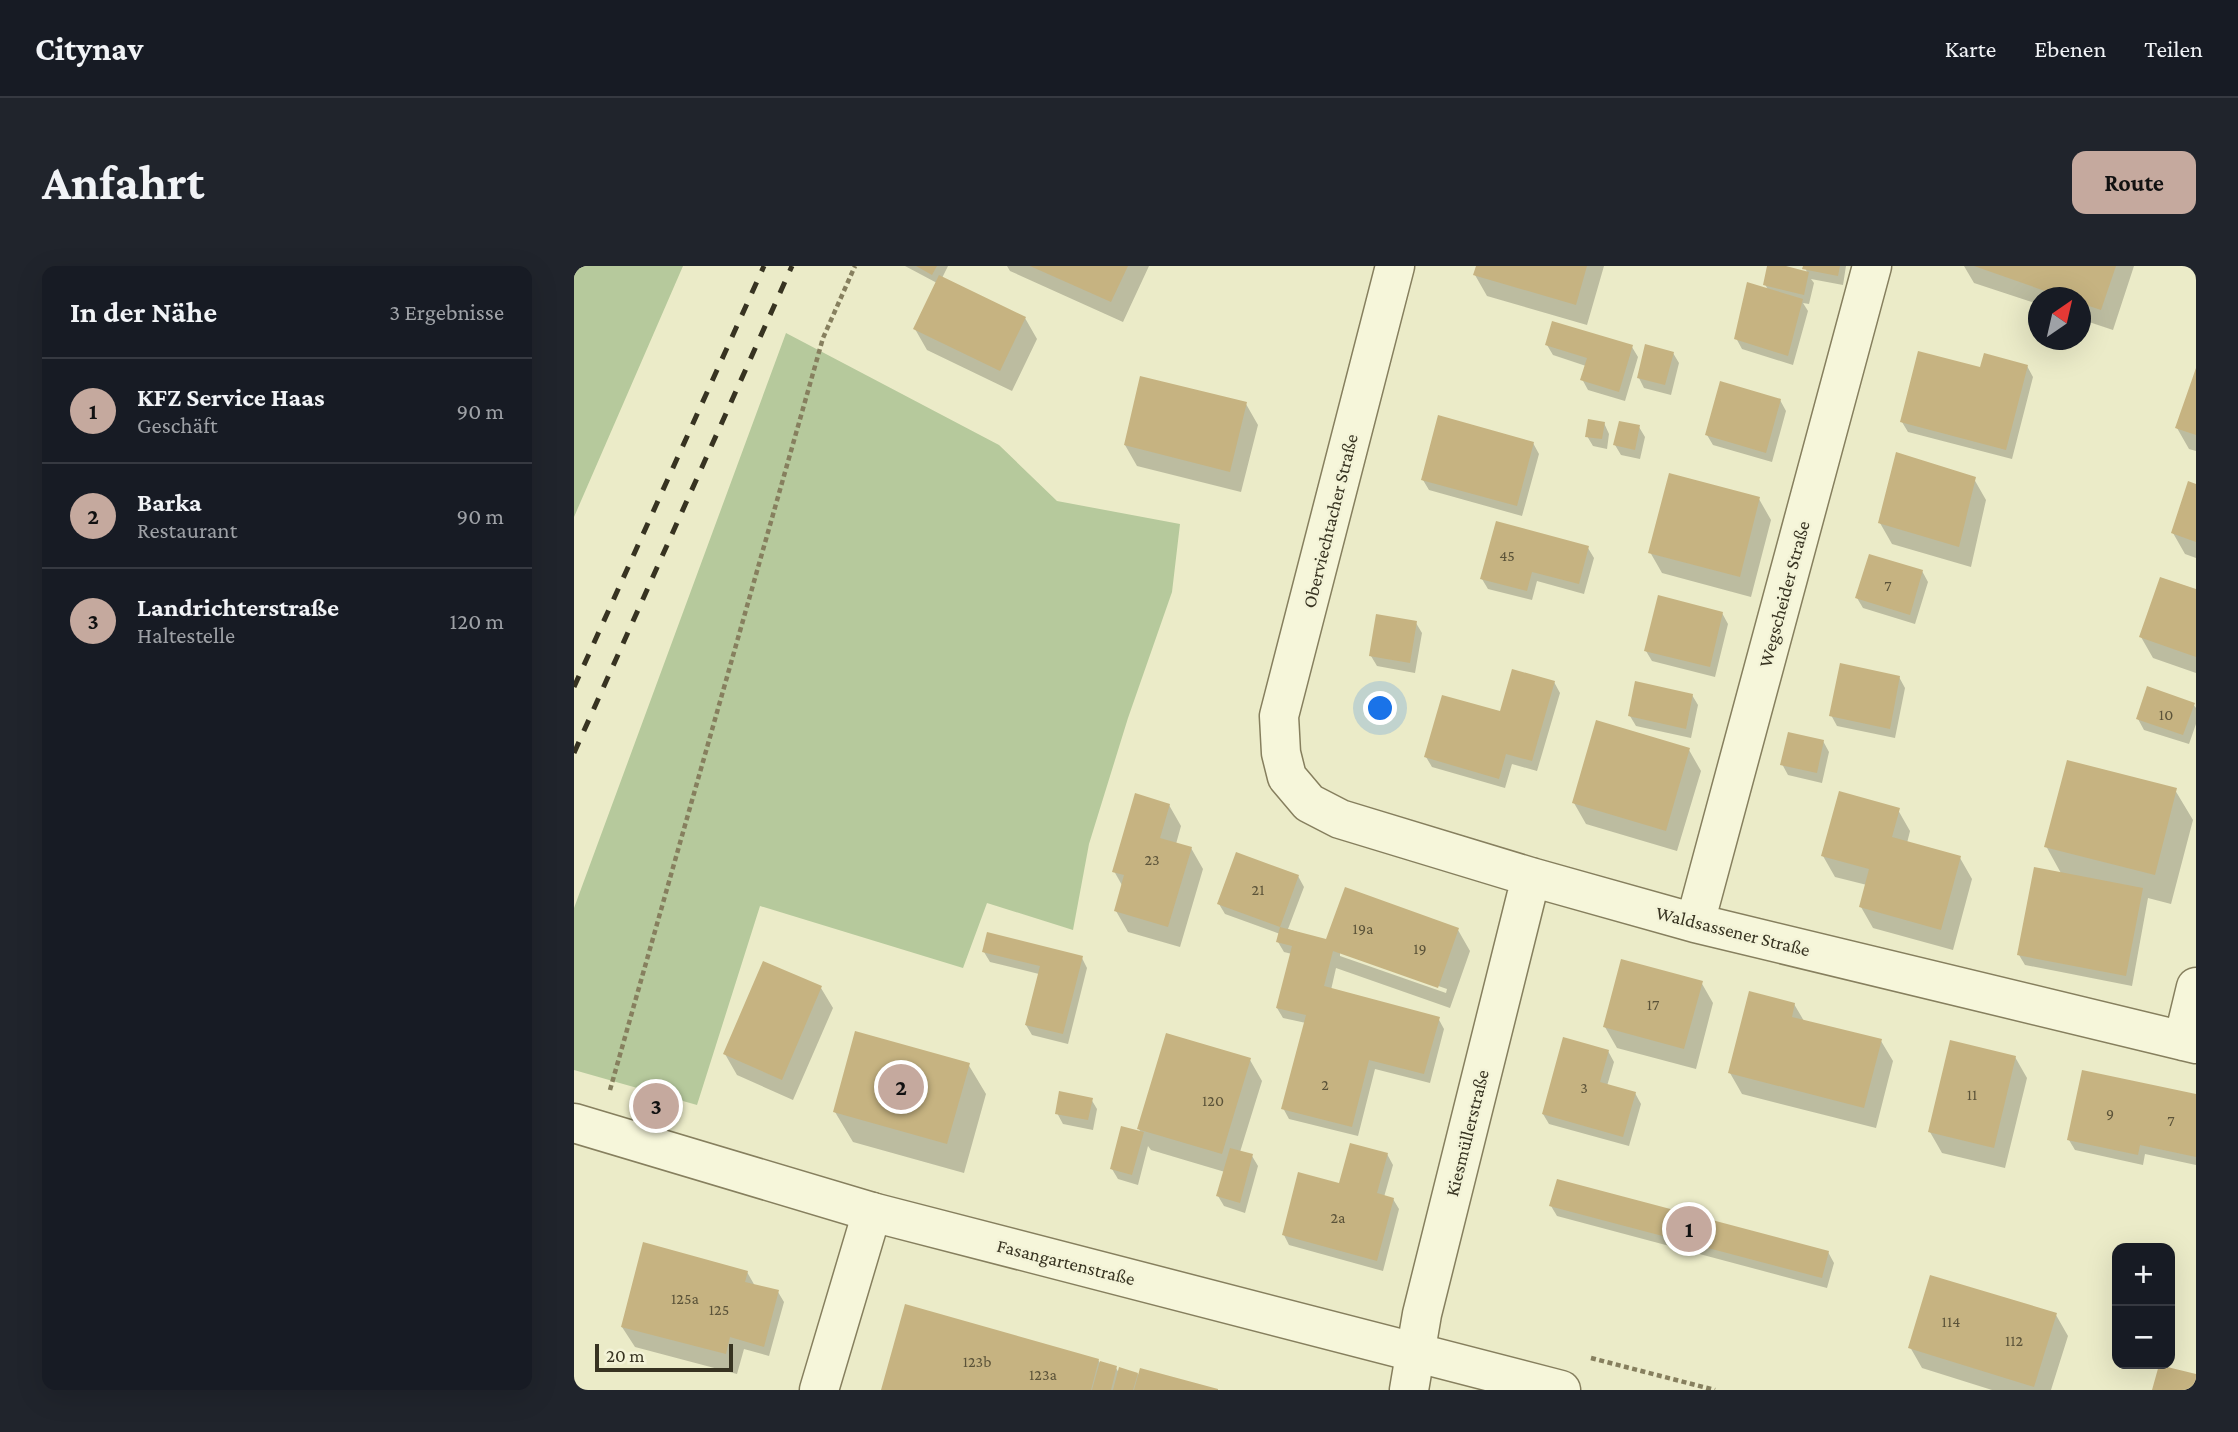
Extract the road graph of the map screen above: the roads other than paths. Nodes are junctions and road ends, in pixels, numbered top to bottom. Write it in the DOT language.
graph roads {
  1 [pos="1395,266"];
  2 [pos="1872,266"];
  3 [pos="1287,777"];
  4 [pos="1531,877"];
  5 [pos="1696,923"];
  6 [pos="2196,987"];
  7 [pos="2189,1042"];
  8 [pos="574,1123"];
  9 [pos="872,1212"];
  10 [pos="1416,1352"];
  11 [pos="818,1390"];
  12 [pos="1409,1390"];
  13 [pos="1561,1390"];
  1 -- 3 [label="street, Oberviechtacher Straße"];
  2 -- 5 [label="street, Wegscheider Straße"];
  3 -- 4 [label="street, Waldsassener Straße"];
  4 -- 5 [label="street, Waldsassener Straße"];
  4 -- 10 [label="street, Kiesmüllerstraße"];
  5 -- 7 [label="street, Waldsassener Straße"];
  6 -- 7 [label="street"];
  8 -- 9 [label="street, Fasangartenstraße"];
  9 -- 10 [label="street, Fasangartenstraße"];
  9 -- 11 [label="street"];
  10 -- 12 [label="street, Kiesmüllerstraße"];
  10 -- 13 [label="street, Fasangartenstraße"];
}
